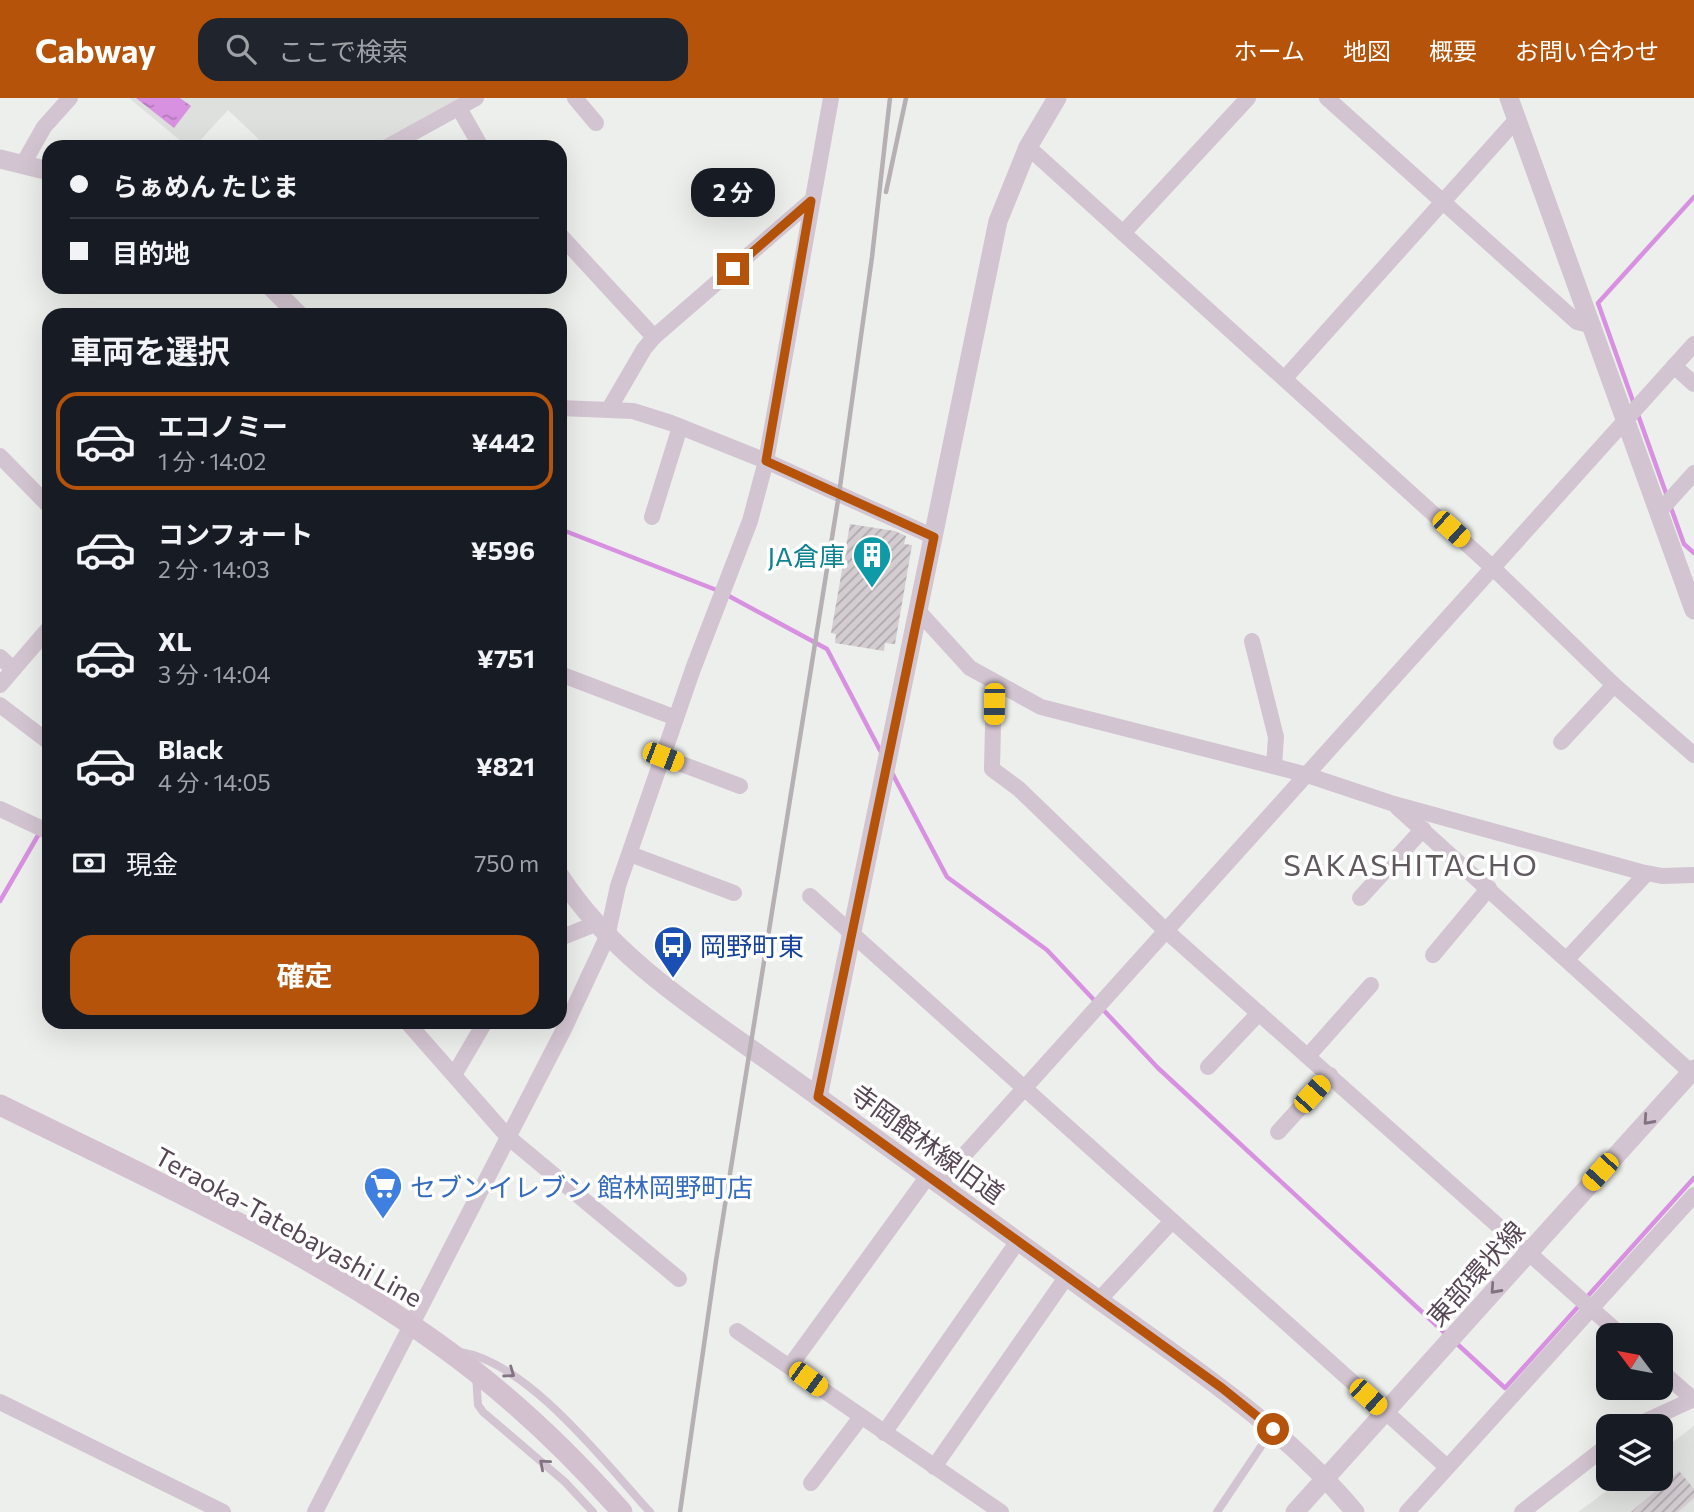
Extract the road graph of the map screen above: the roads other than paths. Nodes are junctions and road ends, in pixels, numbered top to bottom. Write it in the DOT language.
graph roads {
  1 [pos="70,98"];
  2 [pos="477,98"];
  3 [pos="575,98"];
  4 [pos="831,98"];
  5 [pos="1057,98"];
  6 [pos="1248,98"];
  7 [pos="1327,98"];
  8 [pos="1509,98"];
  9 [pos="459,108"];
  10 [pos="1517,119"];
  11 [pos="596,123"];
  12 [pos="400,140"];
  13 [pos="477,140"];
  14 [pos="1028,147"];
  15 [pos="0,159"];
  16 [pos="23,164"];
  17 [pos="42,169"];
  18 [pos="1443,200"];
  19 [pos="811,201"];
  20 [pos="1123,233"];
  21 [pos="567,242"];
  22 [pos="278,294"];
  23 [pos="292,308"];
  24 [pos="1593,326"];
  25 [pos="654,337"];
  26 [pos="1694,344"];
  27 [pos="1674,366"];
  28 [pos="1285,378"];
  29 [pos="1694,384"];
  30 [pos="567,408"];
  31 [pos="609,410"];
  32 [pos="1625,419"];
  33 [pos="680,427"];
  34 [pos="0,456"];
  35 [pos="766,461"];
  36 [pos="1694,473"];
  37 [pos="42,499"];
  38 [pos="1658,513"];
  39 [pos="652,517"];
  40 [pos="934,537"];
  41 [pos="1492,567"];
  42 [pos="1694,610"];
  43 [pos="919,612"];
  44 [pos="42,636"];
  45 [pos="1252,641"];
  46 [pos="0,657"];
  47 [pos="13,669"];
  48 [pos="567,677"];
  49 [pos="995,683"];
  50 [pos="0,685"];
  51 [pos="1614,685"];
  52 [pos="0,705"];
  53 [pos="676,718"];
  54 [pos="42,737"];
  55 [pos="1561,742"];
  56 [pos="1694,755"];
  57 [pos="663,757"];
  58 [pos="1274,766"];
  59 [pos="1304,774"];
  60 [pos="740,786"];
  61 [pos="1394,804"];
  62 [pos="0,808"];
  63 [pos="1423,828"];
  64 [pos="42,829"];
  65 [pos="630,854"];
  66 [pos="1646,874"];
  67 [pos="1694,875"];
  68 [pos="567,885"];
  69 [pos="1489,888"];
  70 [pos="734,893"];
  71 [pos="810,896"];
  72 [pos="1360,898"];
  73 [pos="1164,929"];
  74 [pos="601,931"];
  75 [pos="853,931"];
  76 [pos="567,937"];
  77 [pos="1433,955"];
  78 [pos="1567,960"];
  79 [pos="1371,985"];
  80 [pos="567,1003"];
  81 [pos="1259,1013"];
  82 [pos="413,1029"];
  83 [pos="481,1029"];
  84 [pos="555,1029"];
  85 [pos="1308,1056"];
  86 [pos="1208,1067"];
  87 [pos="1693,1072"];
  88 [pos="454,1075"];
  89 [pos="1329,1075"];
  90 [pos="1023,1088"];
  91 [pos="818,1097"];
  92 [pos="0,1105"];
  93 [pos="1278,1132"];
  94 [pos="508,1137"];
  95 [pos="934,1179"];
  96 [pos="1694,1195"];
  97 [pos="1172,1221"];
  98 [pos="1018,1241"];
  99 [pos="1528,1252"];
  100 [pos="1067,1276"];
  101 [pos="680,1279"];
  102 [pos="1099,1300"];
  103 [pos="1591,1309"];
  104 [pos="1607,1323"];
  105 [pos="412,1326"];
  106 [pos="737,1331"];
  107 [pos="447,1350"];
  108 [pos="790,1366"];
  109 [pos="476,1372"];
  110 [pos="1673,1381"];
  111 [pos="1694,1399"];
  112 [pos="0,1402"];
  113 [pos="1385,1412"];
  114 [pos="1661,1414"];
  115 [pos="861,1417"];
  116 [pos="1273,1429"];
  117 [pos="884,1433"];
  118 [pos="1596,1454"];
  119 [pos="934,1466"];
  120 [pos="1447,1467"];
  121 [pos="1326,1478"];
  122 [pos="811,1483"];
  123 [pos="1409,1511"];
  124 [pos="223,1512"];
  125 [pos="316,1512"];
  126 [pos="593,1512"];
  127 [pos="622,1512"];
  128 [pos="650,1512"];
  129 [pos="1001,1512"];
  130 [pos="1217,1512"];
  131 [pos="1295,1512"];
  132 [pos="1355,1512"];
  133 [pos="1522,1512"];
  1 -- 16 [label="street"];
  2 -- 9 [label="street"];
  3 -- 11 [label="street"];
  4 -- 19 [label="street"];
  5 -- 14 [label="street"];
  6 -- 20 [label="street"];
  7 -- 18 [label="street"];
  8 -- 10 [label="street"];
  9 -- 12 [label="street"];
  9 -- 13 [label="street"];
  10 -- 18 [label="street"];
  10 -- 24 [label="street"];
  14 -- 20 [label="street"];
  14 -- 40 [label="street"];
  15 -- 16 [label="street"];
  16 -- 17 [label="street"];
  18 -- 24 [label="street"];
  18 -- 28 [label="street"];
  19 -- 25 [label="street"];
  19 -- 35 [label="street"];
  20 -- 28 [label="street"];
  21 -- 25 [label="street"];
  22 -- 23 [label="street"];
  24 -- 32 [label="street"];
  25 -- 31 [label="street"];
  26 -- 27 [label="street"];
  27 -- 29 [label="street"];
  27 -- 32 [label="street"];
  28 -- 41 [label="street"];
  30 -- 31 [label="street"];
  31 -- 33 [label="street"];
  32 -- 38 [label="street"];
  32 -- 41 [label="street"];
  33 -- 35 [label="street"];
  33 -- 39 [label="street"];
  34 -- 37 [label="street"];
  35 -- 40 [label="street"];
  35 -- 53 [label="street"];
  36 -- 38 [label="street"];
  38 -- 42 [label="street"];
  40 -- 43 [label="street"];
  41 -- 51 [label="street"];
  41 -- 59 [label="street"];
  43 -- 49 [label="street"];
  43 -- 75 [label="street"];
  44 -- 47 [label="street"];
  45 -- 58 [label="street"];
  46 -- 47 [label="street"];
  47 -- 50 [label="street"];
  48 -- 53 [label="street"];
  49 -- 58 [label="street"];
  49 -- 73 [label="street"];
  51 -- 55 [label="street"];
  51 -- 56 [label="street"];
  52 -- 54 [label="street"];
  53 -- 57 [label="street"];
  57 -- 60 [label="street"];
  57 -- 65 [label="street"];
  58 -- 59 [label="street"];
  59 -- 61 [label="street"];
  59 -- 73 [label="street"];
  61 -- 63 [label="street"];
  61 -- 66 [label="street"];
  62 -- 64 [label="street"];
  63 -- 69 [label="street"];
  63 -- 72 [label="street"];
  65 -- 70 [label="street"];
  65 -- 74 [label="street"];
  66 -- 67 [label="street"];
  66 -- 78 [label="street"];
  68 -- 74 [label="street, 寺岡館林線旧道"];
  69 -- 77 [label="street"];
  69 -- 78 [label="street"];
  71 -- 75 [label="street"];
  73 -- 81 [label="street"];
  73 -- 90 [label="street"];
  74 -- 76 [label="street"];
  74 -- 80 [label="street"];
  74 -- 91 [label="street, 寺岡館林線旧道"];
  75 -- 90 [label="street"];
  75 -- 91 [label="street"];
  78 -- 87 [label="street"];
  79 -- 85 [label="street"];
  81 -- 85 [label="street"];
  81 -- 86 [label="street"];
  82 -- 88 [label="street"];
  83 -- 88 [label="street"];
  84 -- 94 [label="street"];
  85 -- 89 [label="street"];
  87 -- 99 [label="street, 東部環状線, one-way"];
  88 -- 94 [label="street"];
  89 -- 93 [label="street"];
  89 -- 99 [label="street"];
  90 -- 95 [label="street"];
  90 -- 97 [label="street"];
  91 -- 95 [label="street, 寺岡館林線旧道"];
  92 -- 105 [label="main road, Teraoka-Tatebayashi Line"];
  94 -- 101 [label="street"];
  94 -- 105 [label="street"];
  95 -- 98 [label="street, 寺岡館林線旧道"];
  95 -- 108 [label="street"];
  96 -- 103 [label="street"];
  97 -- 102 [label="street"];
  97 -- 113 [label="street"];
  98 -- 100 [label="street, 寺岡館林線旧道"];
  98 -- 117 [label="street"];
  99 -- 103 [label="street"];
  99 -- 113 [label="street, 東部環状線, one-way"];
  100 -- 102 [label="street, 寺岡館林線旧道"];
  100 -- 119 [label="street"];
  102 -- 116 [label="street, 寺岡館林線旧道"];
  103 -- 104 [label="street"];
  103 -- 120 [label="street"];
  105 -- 107 [label="main road, Teraoka-Tatebayashi Line"];
  105 -- 125 [label="street"];
  106 -- 108 [label="street"];
  107 -- 109 [label="main road, Teraoka-Tatebayashi Line"];
  107 -- 128 [label="lane, one-way"];
  108 -- 115 [label="street"];
  126 -- 109 [label="lane, one-way"];
  109 -- 127 [label="main road, Teraoka-Tatebayashi Line"];
  110 -- 111 [label="street"];
  111 -- 114 [label="street"];
  112 -- 124 [label="street"];
  113 -- 120 [label="street"];
  113 -- 121 [label="street, 東部環状線"];
  115 -- 117 [label="street"];
  115 -- 122 [label="street"];
  116 -- 121 [label="street, 寺岡館林線旧道"];
  116 -- 130 [label="lane"];
  117 -- 119 [label="street"];
  118 -- 133 [label="street"];
  119 -- 129 [label="street"];
  120 -- 123 [label="street"];
  121 -- 131 [label="street, 東部環状線"];
  121 -- 132 [label="street, 寺岡館林線旧道"];
}
